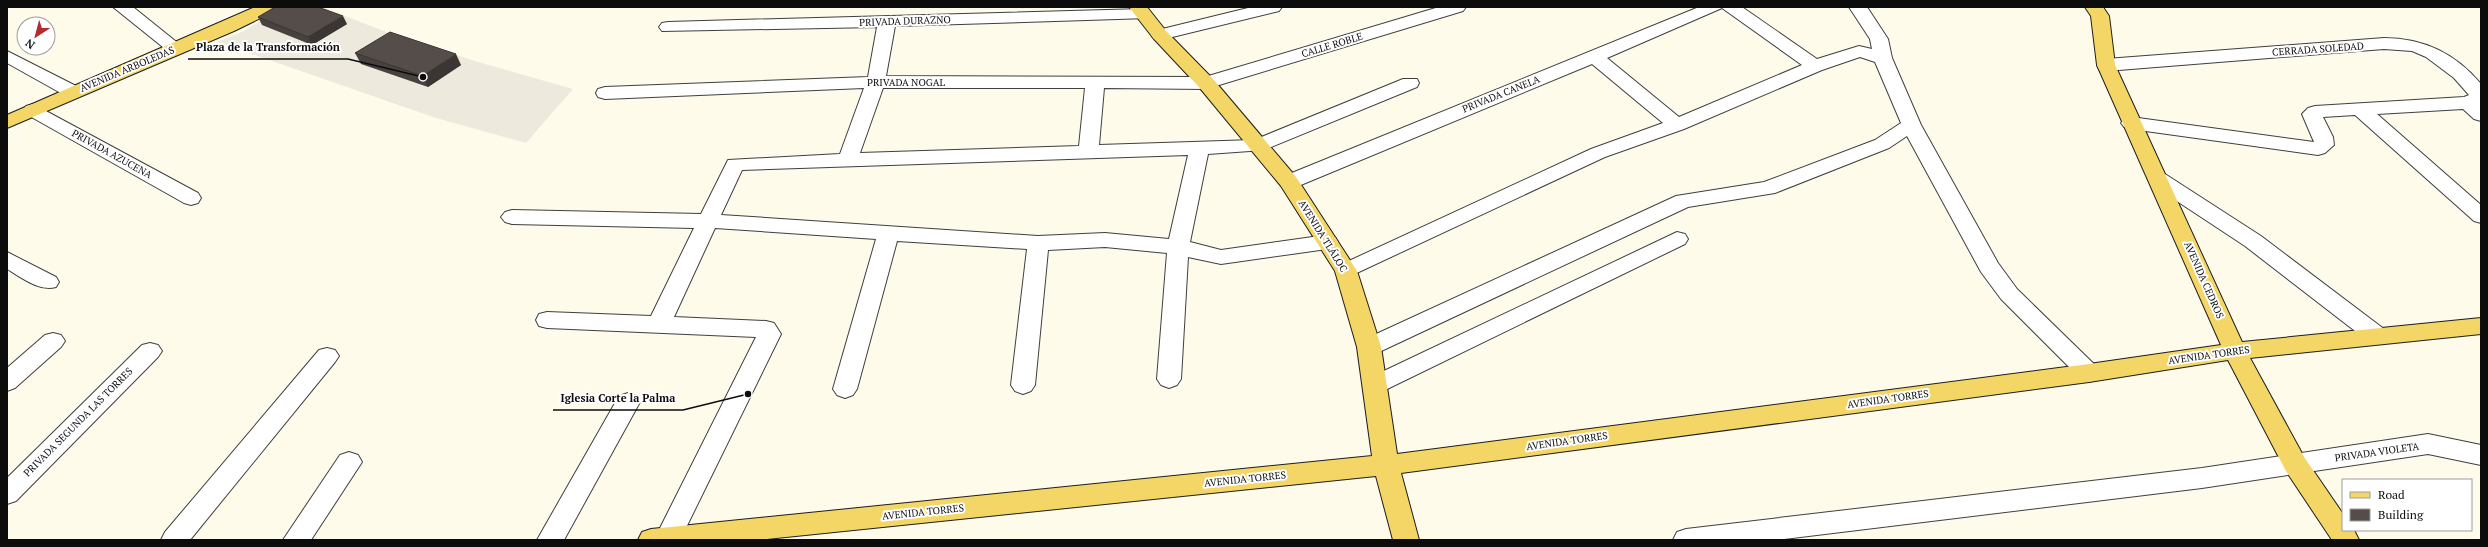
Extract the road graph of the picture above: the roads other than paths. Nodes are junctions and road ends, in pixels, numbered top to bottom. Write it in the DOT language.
graph roads {
  1 [pos="122,7"];
  2 [pos="269,7"];
  3 [pos="1273,7"];
  4 [pos="1457,7"];
  5 [pos="1714,7"];
  6 [pos="1730,7"];
  7 [pos="1858,7"];
  8 [pos="2094,7"];
  9 [pos="1141,11"];
  10 [pos="887,22"];
  11 [pos="668,27"];
  12 [pos="1160,35"];
  13 [pos="175,48"];
  14 [pos="7,56"];
  15 [pos="1594,56"];
  16 [pos="1883,58"];
  17 [pos="2106,65"];
  18 [pos="1816,66"];
  19 [pos="876,82"];
  20 [pos="1095,82"];
  21 [pos="1206,83"];
  22 [pos="1410,83"];
  23 [pos="73,92"];
  24 [pos="605,94"];
  25 [pos="2358,108"];
  26 [pos="2474,109"];
  27 [pos="33,110"];
  28 [pos="7,122"];
  29 [pos="2131,123"];
  30 [pos="1677,125"];
  31 [pos="1911,125"];
  32 [pos="1257,146"];
  33 [pos="1199,149"];
  34 [pos="1088,153"];
  35 [pos="848,160"];
  36 [pos="2158,179"];
  37 [pos="1289,182"];
  38 [pos="191,198"];
  39 [pos="2481,216"];
  40 [pos="512,217"];
  41 [pos="708,221"];
  42 [pos="888,234"];
  43 [pos="1677,239"];
  44 [pos="1327,242"];
  45 [pos="1038,243"];
  46 [pos="1178,247"];
  47 [pos="7,259"];
  48 [pos="1346,271"];
  49 [pos="48,282"];
  50 [pos="547,320"];
  51 [pos="659,324"];
  52 [pos="2481,326"];
  53 [pos="2376,335"];
  54 [pos="53,341"];
  55 [pos="1369,347"];
  56 [pos="150,351"];
  57 [pos="2235,351"];
  58 [pos="327,356"];
  59 [pos="2089,372"];
  60 [pos="1169,379"];
  61 [pos="7,382"];
  62 [pos="1023,385"];
  63 [pos="1375,385"];
  64 [pos="845,389"];
  65 [pos="628,402"];
  66 [pos="2481,439"];
  67 [pos="2428,444"];
  68 [pos="2481,455"];
  69 [pos="349,462"];
  70 [pos="2295,464"];
  71 [pos="1386,465"];
  72 [pos="7,494"];
  73 [pos="659,539"];
  74 [pos="174,540"];
  75 [pos="296,540"];
  76 [pos="550,540"];
  77 [pos="1406,540"];
  78 [pos="1686,540"];
  79 [pos="2346,540"];
  1 -- 13 [label="street"];
  2 -- 13 [label="main road, AVENIDA ARBOLEDAS"];
  3 -- 12 [label="street"];
  4 -- 21 [label="street, CALLE ROBLE"];
  5 -- 15 [label="street, PRIVADA CANELA"];
  6 -- 18 [label="street"];
  7 -- 16 [label="street"];
  8 -- 17 [label="main road, AVENIDA CEDROS"];
  9 -- 10 [label="street, PRIVADA DURAZNO"];
  9 -- 12 [label="main road, AVENIDA TLÁLOC"];
  10 -- 11 [label="street, PRIVADA DURAZNO"];
  10 -- 19 [label="street"];
  12 -- 21 [label="main road, AVENIDA TLÁLOC"];
  13 -- 23 [label="main road, AVENIDA ARBOLEDAS"];
  14 -- 23 [label="street"];
  15 -- 30 [label="street"];
  15 -- 37 [label="street, PRIVADA CANELA"];
  16 -- 18 [label="street"];
  16 -- 31 [label="street"];
  17 -- 26 [label="street, CERRADA SOLEDAD"];
  17 -- 29 [label="main road, AVENIDA CEDROS"];
  18 -- 30 [label="street"];
  19 -- 20 [label="street, PRIVADA NOGAL"];
  19 -- 24 [label="street, PRIVADA NOGAL"];
  19 -- 35 [label="street"];
  20 -- 21 [label="street, PRIVADA NOGAL"];
  20 -- 34 [label="street"];
  21 -- 32 [label="main road, AVENIDA TLÁLOC"];
  22 -- 32 [label="street"];
  23 -- 27 [label="main road, AVENIDA ARBOLEDAS"];
  25 -- 26 [label="street"];
  25 -- 29 [label="street"];
  25 -- 39 [label="street"];
  27 -- 28 [label="main road, AVENIDA ARBOLEDAS"];
  27 -- 38 [label="street, PRIVADA AZUCENA"];
  29 -- 36 [label="main road, AVENIDA CEDROS"];
  30 -- 48 [label="street"];
  31 -- 55 [label="street"];
  31 -- 59 [label="street"];
  32 -- 33 [label="street"];
  32 -- 37 [label="main road, AVENIDA TLÁLOC"];
  33 -- 34 [label="street"];
  33 -- 46 [label="street"];
  34 -- 35 [label="street"];
  35 -- 41 [label="street"];
  36 -- 53 [label="street"];
  36 -- 57 [label="main road, AVENIDA CEDROS"];
  37 -- 44 [label="main road, AVENIDA TLÁLOC"];
  40 -- 41 [label="street"];
  41 -- 42 [label="street"];
  41 -- 51 [label="street"];
  42 -- 45 [label="street"];
  42 -- 64 [label="street"];
  43 -- 63 [label="street"];
  44 -- 46 [label="street"];
  44 -- 48 [label="main road, AVENIDA TLÁLOC"];
  45 -- 46 [label="street"];
  45 -- 62 [label="street"];
  46 -- 60 [label="street"];
  47 -- 49 [label="street"];
  48 -- 55 [label="main road, AVENIDA TLÁLOC"];
  50 -- 51 [label="street"];
  51 -- 73 [label="street"];
  52 -- 53 [label="main road, AVENIDA TORRES"];
  53 -- 57 [label="main road, AVENIDA TORRES"];
  54 -- 61 [label="street"];
  55 -- 63 [label="main road, AVENIDA TLÁLOC"];
  56 -- 72 [label="street, PRIVADA SEGUNDA LAS TORRES"];
  57 -- 59 [label="main road, AVENIDA TORRES"];
  57 -- 70 [label="main road, AVENIDA CEDROS"];
  58 -- 74 [label="street"];
  59 -- 71 [label="main road, AVENIDA TORRES"];
  63 -- 71 [label="main road, AVENIDA TLÁLOC"];
  65 -- 76 [label="street"];
  66 -- 67 [label="street"];
  67 -- 68 [label="street, PRIVADA VIOLETA"];
  67 -- 70 [label="street, PRIVADA VIOLETA"];
  69 -- 75 [label="street"];
  70 -- 78 [label="street, PRIVADA VIOLETA"];
  70 -- 79 [label="main road, AVENIDA CEDROS"];
  71 -- 73 [label="main road, AVENIDA TORRES"];
  71 -- 77 [label="main road, AVENIDA TLÁLOC"];
}
